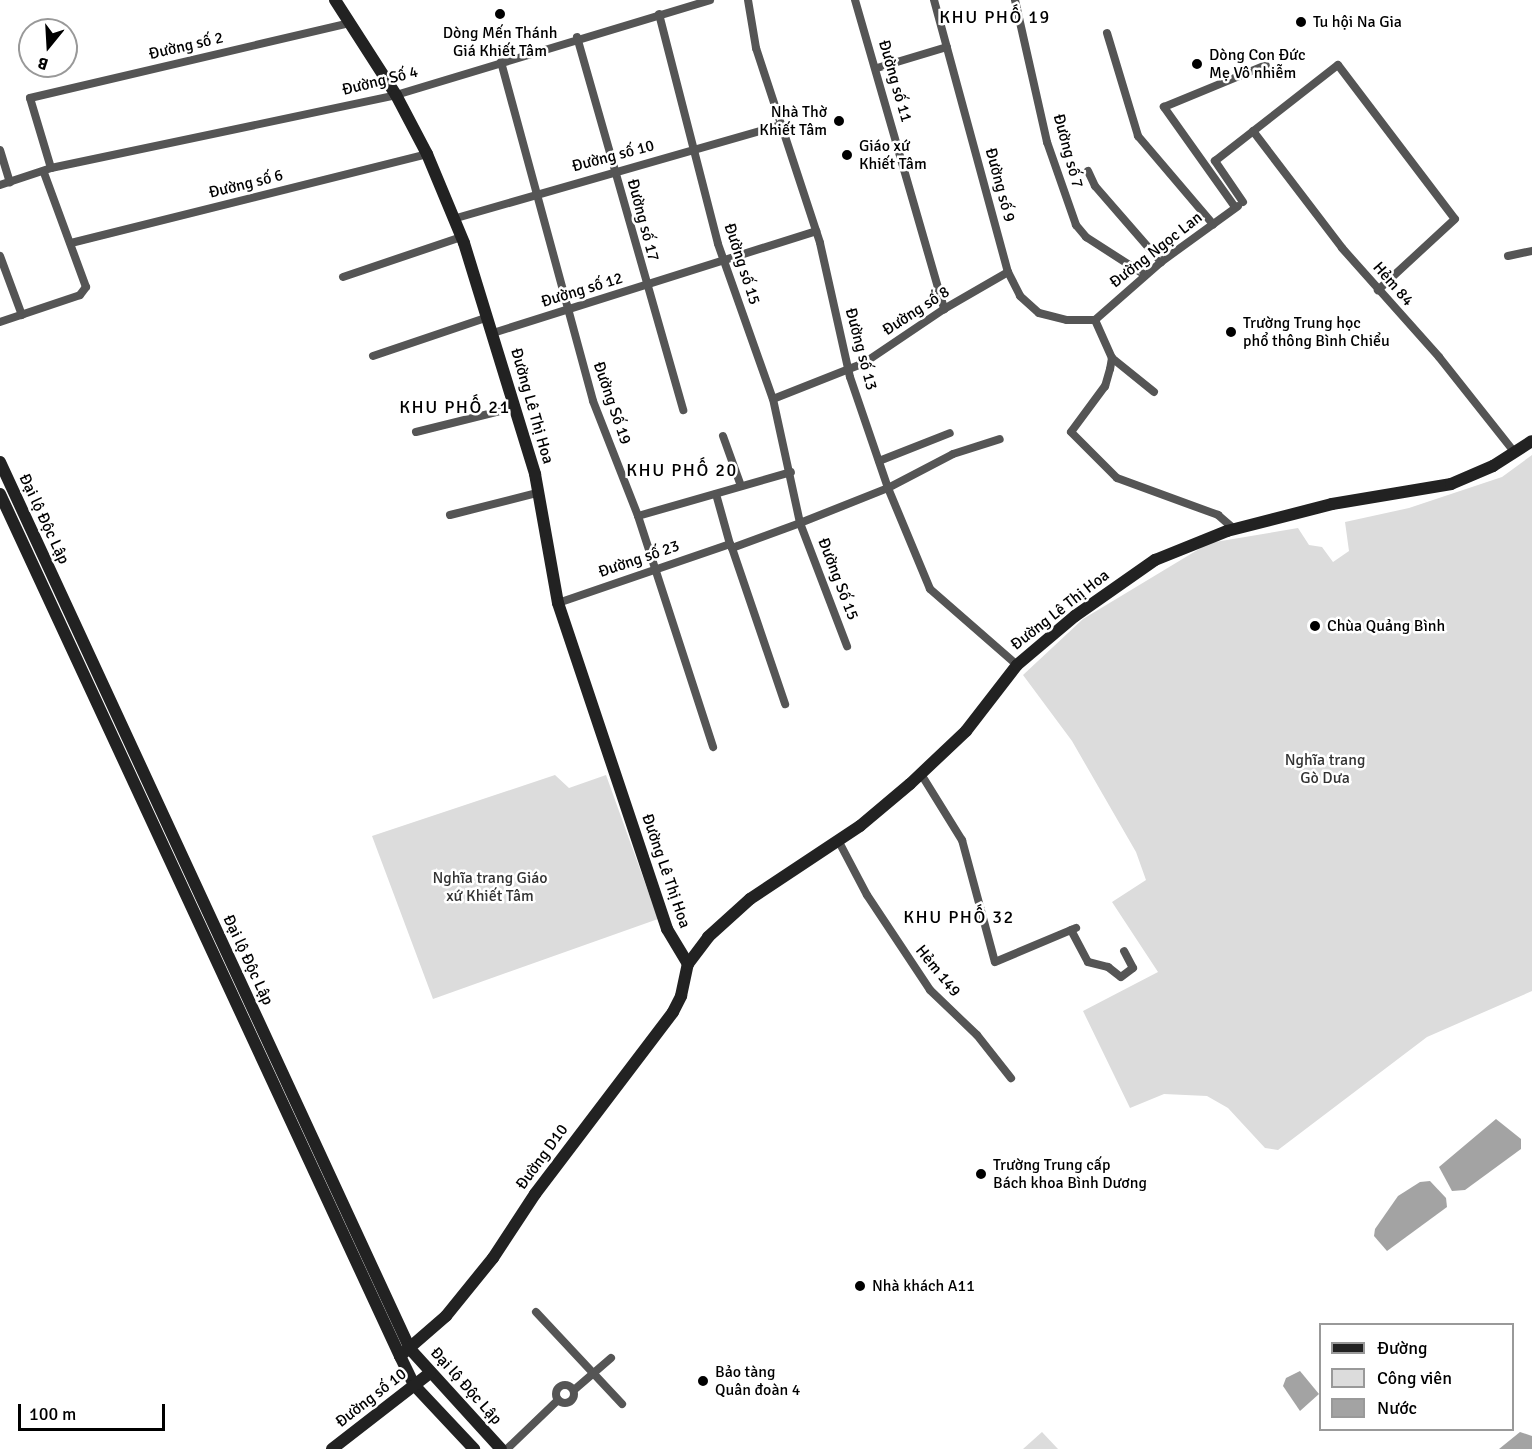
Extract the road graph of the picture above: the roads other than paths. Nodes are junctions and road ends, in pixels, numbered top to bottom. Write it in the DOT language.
graph roads {
  1 [pos="335,0"];
  2 [pos="710,0"];
  3 [pos="748,0"];
  4 [pos="855,0"];
  5 [pos="934,0"];
  6 [pos="1015,0"];
  7 [pos="659,14"];
  8 [pos="349,23"];
  9 [pos="1107,33"];
  10 [pos="577,38"];
  11 [pos="947,47"];
  12 [pos="501,62"];
  13 [pos="1266,65"];
  14 [pos="877,68"];
  15 [pos="396,95"];
  16 [pos="781,125"];
  17 [pos="1253,131"];
  18 [pos="0,150"];
  19 [pos="695,152"];
  20 [pos="427,154"];
  21 [pos="48,170"];
  22 [pos="614,171"];
  23 [pos="1088,171"];
  24 [pos="10,182"];
  25 [pos="0,185"];
  26 [pos="536,194"];
  27 [pos="1239,205"];
  28 [pos="453,219"];
  29 [pos="1213,224"];
  30 [pos="816,231"];
  31 [pos="461,237"];
  32 [pos="71,243"];
  33 [pos="1532,251"];
  34 [pos="0,256"];
  35 [pos="1508,256"];
  36 [pos="724,260"];
  37 [pos="1161,262"];
  38 [pos="1008,272"];
  39 [pos="1145,275"];
  40 [pos="343,277"];
  41 [pos="645,285"];
  42 [pos="1378,290"];
  43 [pos="944,309"];
  44 [pos="568,310"];
  45 [pos="22,315"];
  46 [pos="488,316"];
  47 [pos="1095,320"];
  48 [pos="0,322"];
  49 [pos="493,333"];
  50 [pos="372,357"];
  51 [pos="1112,358"];
  52 [pos="848,369"];
  53 [pos="1154,392"];
  54 [pos="772,399"];
  55 [pos="516,406"];
  56 [pos="683,410"];
  57 [pos="416,432"];
  58 [pos="950,433"];
  59 [pos="723,436"];
  60 [pos="1000,439"];
  61 [pos="1532,441"];
  62 [pos="1515,453"];
  63 [pos="879,461"];
  64 [pos="0,462"];
  65 [pos="791,472"];
  66 [pos="741,486"];
  67 [pos="888,488"];
  68 [pos="537,493"];
  69 [pos="716,494"];
  70 [pos="0,495"];
  71 [pos="450,515"];
  72 [pos="638,516"];
  73 [pos="800,523"];
  74 [pos="1233,528"];
  75 [pos="731,546"];
  76 [pos="657,570"];
  77 [pos="558,603"];
  78 [pos="847,646"];
  79 [pos="1017,665"];
  80 [pos="785,704"];
  81 [pos="713,747"];
  82 [pos="921,774"];
  83 [pos="838,840"];
  84 [pos="1125,951"];
  85 [pos="688,964"];
  86 [pos="1011,1078"];
  87 [pos="536,1312"];
  88 [pos="405,1352"];
  89 [pos="610,1358"];
  90 [pos="430,1373"];
  91 [pos="594,1373"];
  92 [pos="414,1385"];
  93 [pos="574,1390"];
  94 [pos="558,1400"];
  95 [pos="622,1404"];
  96 [pos="332,1449"];
  97 [pos="474,1449"];
  98 [pos="501,1449"];
  99 [pos="507,1449"];
  1 -- 8 [label="street, Đường Lê Thị Hoa"];
  2 -- 7 [label="street, Đường Số 4"];
  3 -- 16 [label="street, Đường số 13"];
  4 -- 14 [label="street, Đường số 11"];
  5 -- 11 [label="street, Đường số 9"];
  6 -- 39 [label="street, Đường số 7"];
  7 -- 10 [label="street, Đường Số 4"];
  7 -- 19 [label="street, Đường số 15"];
  8 -- 15 [label="street, Đường Lê Thị Hoa"];
  8 -- 21 [label="street, Đường số 2"];
  9 -- 29 [label="street"];
  10 -- 12 [label="street, Đường Số 4"];
  10 -- 22 [label="street, Đường số 17"];
  11 -- 14 [label="street"];
  11 -- 38 [label="street, Đường số 9"];
  12 -- 15 [label="street, Đường Số 4"];
  12 -- 26 [label="street, Đường Số 19"];
  13 -- 27 [label="street"];
  14 -- 43 [label="street, Đường số 11"];
  15 -- 20 [label="street, Đường Lê Thị Hoa"];
  15 -- 21 [label="street, Đường Số 4"];
  16 -- 19 [label="street, Đường số 10"];
  16 -- 30 [label="street, Đường số 13"];
  17 -- 27 [label="street"];
  17 -- 42 [label="street, Hẻm 84"];
  17 -- 42 [label="street"];
  18 -- 24 [label="street"];
  19 -- 22 [label="street, Đường số 10"];
  19 -- 36 [label="street, Đường số 15"];
  20 -- 28 [label="street, Đường Lê Thị Hoa"];
  20 -- 32 [label="street, Đường số 6"];
  21 -- 24 [label="street, Đường Số 4"];
  21 -- 32 [label="street"];
  22 -- 26 [label="street, Đường số 10"];
  22 -- 41 [label="street, Đường số 17"];
  23 -- 37 [label="street"];
  24 -- 25 [label="street, Đường Số 4"];
  26 -- 28 [label="street, Đường số 10"];
  26 -- 44 [label="street, Đường Số 19"];
  27 -- 29 [label="street, Đường Ngọc Lan"];
  28 -- 31 [label="street, Đường Lê Thị Hoa"];
  29 -- 37 [label="street, Đường Ngọc Lan"];
  30 -- 36 [label="street, Đường số 12"];
  30 -- 52 [label="street, Đường số 13"];
  31 -- 40 [label="street"];
  31 -- 46 [label="street, Đường Lê Thị Hoa"];
  32 -- 45 [label="street"];
  33 -- 35 [label="street"];
  34 -- 45 [label="street"];
  36 -- 41 [label="street, Đường số 12"];
  36 -- 54 [label="street, Đường số 15"];
  37 -- 39 [label="street, Đường Ngọc Lan"];
  38 -- 43 [label="street, Đường số 8"];
  38 -- 47 [label="street, Đường số 9"];
  39 -- 47 [label="street, Đường Ngọc Lan"];
  41 -- 44 [label="street, Đường số 12"];
  41 -- 56 [label="street, Đường số 17"];
  42 -- 62 [label="street, Hẻm 84"];
  43 -- 52 [label="street, Đường số 8"];
  44 -- 49 [label="street, Đường số 12"];
  44 -- 72 [label="street, Đường Số 19"];
  45 -- 48 [label="street"];
  46 -- 49 [label="street, Đường Lê Thị Hoa"];
  46 -- 50 [label="street"];
  47 -- 51 [label="street"];
  49 -- 55 [label="street, Đường Lê Thị Hoa"];
  51 -- 53 [label="street"];
  51 -- 74 [label="street"];
  52 -- 54 [label="street, Đường số 8"];
  52 -- 63 [label="street, Đường số 13"];
  54 -- 65 [label="street, Đường số 15"];
  55 -- 57 [label="street"];
  55 -- 68 [label="street, Đường Lê Thị Hoa"];
  58 -- 63 [label="street"];
  59 -- 66 [label="street"];
  60 -- 67 [label="street, Đường số 23"];
  61 -- 62 [label="street, Đường Lê Thị Hoa"];
  62 -- 74 [label="street, Đường Lê Thị Hoa"];
  63 -- 67 [label="street, Đường số 13"];
  64 -- 88 [label="street, Đại lộ Độc Lập"];
  65 -- 66 [label="street"];
  65 -- 73 [label="street, Đường số 15"];
  66 -- 69 [label="street"];
  67 -- 73 [label="street, Đường số 23"];
  67 -- 79 [label="street, Đường số 13"];
  68 -- 71 [label="street"];
  68 -- 77 [label="street, Đường Lê Thị Hoa"];
  69 -- 72 [label="street"];
  69 -- 75 [label="street"];
  70 -- 88 [label="street, Đại lộ Độc Lập"];
  72 -- 76 [label="street, Đường Số 19"];
  73 -- 75 [label="street, Đường số 23"];
  73 -- 78 [label="street, Đường Số 15"];
  74 -- 79 [label="street, Đường Lê Thị Hoa"];
  75 -- 76 [label="street, Đường số 23"];
  75 -- 80 [label="street"];
  76 -- 77 [label="street, Đường số 23"];
  76 -- 81 [label="street, Đường Số 19"];
  77 -- 85 [label="street, Đường Lê Thị Hoa"];
  79 -- 82 [label="street, Đường Lê Thị Hoa"];
  82 -- 83 [label="street, Đường Lê Thị Hoa"];
  82 -- 84 [label="street"];
  83 -- 85 [label="street, Đường Lê Thị Hoa"];
  83 -- 86 [label="street, Hẻm 149"];
  85 -- 88 [label="street, Đường D10"];
  87 -- 91 [label="street"];
  88 -- 90 [label="street, Đại lộ Độc Lập"];
  88 -- 92 [label="street, Đại lộ Độc Lập"];
  89 -- 91 [label="street"];
  90 -- 92 [label="street, Đường số 10"];
  90 -- 98 [label="street, Đại lộ Độc Lập"];
  91 -- 93 [label="street"];
  91 -- 95 [label="street"];
  92 -- 96 [label="street, Đường số 10"];
  92 -- 97 [label="street, Đại lộ Độc Lập"];
  93 -- 94 [label="street"];
  93 -- 94 [label="street"];
  94 -- 99 [label="street"];
}
